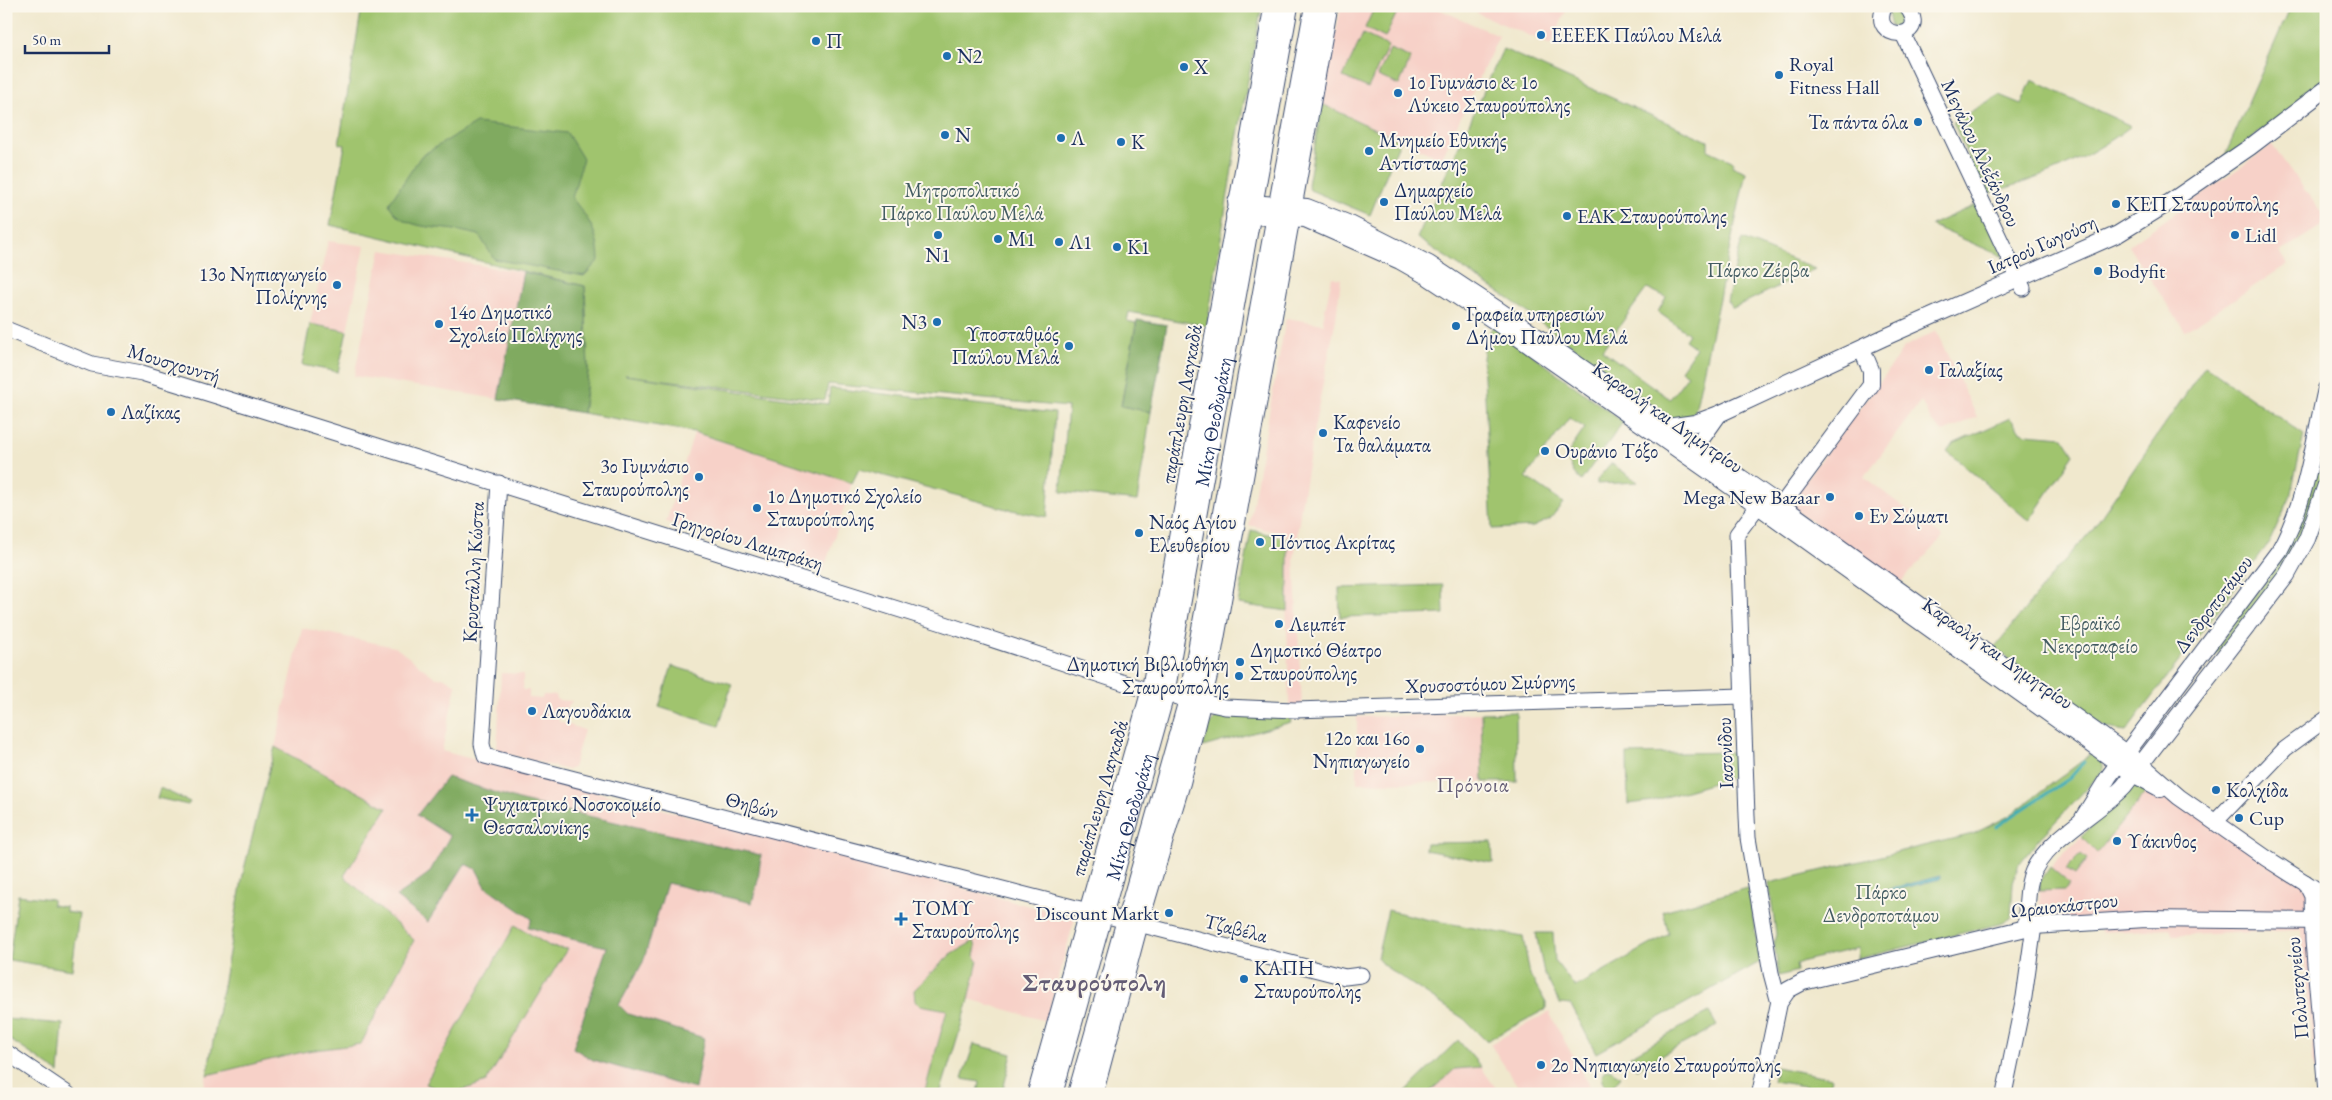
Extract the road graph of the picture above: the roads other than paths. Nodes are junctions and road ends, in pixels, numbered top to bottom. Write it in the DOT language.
graph roads {
  1 [pos="1272,6"];
  2 [pos="1288,6"];
  3 [pos="1315,6"];
  4 [pos="1330,6"];
  5 [pos="1885,6"];
  6 [pos="1906,6"];
  7 [pos="1903,34"];
  8 [pos="2326,89"];
  9 [pos="2326,101"];
  10 [pos="1243,209"];
  11 [pos="1285,211"];
  12 [pos="2020,283"];
  13 [pos="6,329"];
  14 [pos="1862,349"];
  15 [pos="2326,388"];
  16 [pos="1719,414"];
  17 [pos="1668,427"];
  18 [pos="334,432"];
  19 [pos="1692,452"];
  20 [pos="499,484"];
  21 [pos="2326,484"];
  22 [pos="1762,501"];
  23 [pos="1777,512"];
  24 [pos="488,662"];
  25 [pos="1157,693"];
  26 [pos="1743,696"];
  27 [pos="1196,702"];
  28 [pos="2326,719"];
  29 [pos="2122,758"];
  30 [pos="2137,769"];
  31 [pos="2082,820"];
  32 [pos="2215,822"];
  33 [pos="2305,882"];
  34 [pos="2326,889"];
  35 [pos="2326,896"];
  36 [pos="2326,910"];
  37 [pos="1094,914"];
  38 [pos="2319,920"];
  39 [pos="1133,923"];
  40 [pos="2030,927"];
  41 [pos="1361,975"];
  42 [pos="1779,1003"];
  43 [pos="6,1052"];
  44 [pos="2326,1092"];
  45 [pos="68,1094"];
  46 [pos="1035,1094"];
  47 [pos="1052,1094"];
  48 [pos="1078,1094"];
  49 [pos="1095,1094"];
  50 [pos="1760,1094"];
  51 [pos="2004,1094"];
  1 -- 10 [label="street"];
  2 -- 10 [label="highway, Μίκη Θεοδωράκη"];
  3 -- 11 [label="highway, Μίκη Θεοδωράκη"];
  4 -- 11 [label="street"];
  5 -- 7 [label="street"];
  6 -- 7 [label="street"];
  7 -- 12 [label="street, Μεγάλου Αλεξάνδρου"];
  8 -- 12 [label="main road, Ιατρού Γωγούση"];
  9 -- 12 [label="main road, Ιατρού Γωγούση"];
  10 -- 11 [label="main road, Καραολή και Δημητρίου"];
  10 -- 25 [label="highway, Μίκη Θεοδωράκη"];
  11 -- 17 [label="main road, Καραολή και Δημητρίου"];
  11 -- 19 [label="main road, Καραολή και Δημητρίου"];
  11 -- 27 [label="highway, Μίκη Θεοδωράκη"];
  12 -- 14 [label="main road, Ιατρού Γωγούση"];
  13 -- 18 [label="street, Μουσχουντή"];
  14 -- 16 [label="main road, Ιατρού Γωγούση"];
  14 -- 23 [label="main road"];
  15 -- 29 [label="main road, Δενδροποτάμου"];
  16 -- 17 [label="main road, Ιατρού Γωγούση"];
  16 -- 19 [label="main road"];
  17 -- 19 [label="main road, Καραολή και Δημητρίου"];
  18 -- 20 [label="street, Γρηγορίου Λαμπράκη"];
  19 -- 22 [label="main road, Καραολή και Δημητρίου"];
  20 -- 24 [label="street, Κρυστάλλη Κώστα"];
  20 -- 25 [label="street, Γρηγορίου Λαμπράκη"];
  21 -- 30 [label="main road, Δενδροποτάμου"];
  22 -- 23 [label="main road, Καραολή και Δημητρίου"];
  22 -- 26 [label="street, Ιασονίδου"];
  23 -- 29 [label="main road, Καραολή και Δημητρίου"];
  24 -- 37 [label="street, Θηβών"];
  25 -- 27 [label="street, Χρυσοστόμου Σμύρνης"];
  25 -- 37 [label="highway, Μίκη Θεοδωράκη"];
  26 -- 27 [label="street, Χρυσοστόμου Σμύρνης"];
  26 -- 42 [label="street, Ιασονίδου"];
  27 -- 39 [label="highway, Μίκη Θεοδωράκη"];
  28 -- 32 [label="street"];
  29 -- 30 [label="main road, Καραολή και Δημητρίου"];
  29 -- 31 [label="main road, Δενδροποτάμου"];
  30 -- 31 [label="main road, Δενδροποτάμου"];
  30 -- 32 [label="main road, Καραολή και Δημητρίου"];
  31 -- 40 [label="main road, Δενδροποτάμου"];
  32 -- 33 [label="main road, Καραολή και Δημητρίου"];
  33 -- 34 [label="main road"];
  33 -- 35 [label="main road, Καραολή και Δημητρίου"];
  33 -- 38 [label="street, Πολυτεχνείου"];
  36 -- 38 [label="main road"];
  37 -- 39 [label="street, Τζαβέλα"];
  37 -- 46 [label="street"];
  37 -- 47 [label="highway, Μίκη Θεοδωράκη"];
  38 -- 40 [label="main road, Ωραιοκάστρου"];
  38 -- 44 [label="street, Πολυτεχνείου"];
  39 -- 41 [label="street, Τζαβέλα"];
  39 -- 48 [label="highway, Μίκη Θεοδωράκη"];
  39 -- 49 [label="street"];
  40 -- 42 [label="main road, Ωραιοκάστρου"];
  40 -- 51 [label="street"];
  42 -- 50 [label="main road"];
  43 -- 45 [label="street"];
}
